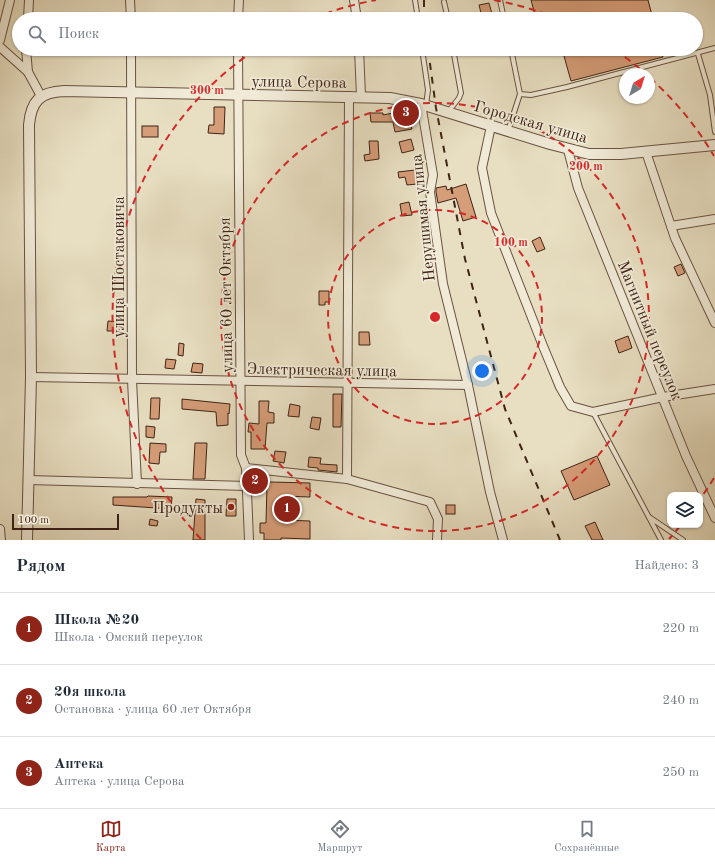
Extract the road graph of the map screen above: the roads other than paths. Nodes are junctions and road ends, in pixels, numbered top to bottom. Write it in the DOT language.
graph roads {
  1 [pos="10,0"];
  2 [pos="29,0"];
  3 [pos="130,0"];
  4 [pos="239,0"];
  5 [pos="354,0"];
  6 [pos="415,0"];
  7 [pos="500,0"];
  8 [pos="444,2"];
  9 [pos="28,12"];
  10 [pos="130,12"];
  11 [pos="238,12"];
  12 [pos="356,12"];
  13 [pos="417,12"];
  14 [pos="446,12"];
  15 [pos="503,12"];
  16 [pos="0,40"];
  17 [pos="0,47"];
  18 [pos="715,48"];
  19 [pos="703,52"];
  20 [pos="27,56"];
  21 [pos="131,56"];
  22 [pos="238,56"];
  23 [pos="359,56"];
  24 [pos="423,56"];
  25 [pos="454,56"];
  26 [pos="512,56"];
  27 [pos="690,56"];
  28 [pos="699,56"];
  29 [pos="28,72"];
  30 [pos="131,91"];
  31 [pos="520,94"];
  32 [pos="237,95"];
  33 [pos="41,96"];
  34 [pos="349,96"];
  35 [pos="362,96"];
  36 [pos="423,104"];
  37 [pos="436,108"];
  38 [pos="448,112"];
  39 [pos="491,126"];
  40 [pos="508,131"];
  41 [pos="715,132"];
  42 [pos="715,145"];
  43 [pos="568,150"];
  44 [pos="646,152"];
  45 [pos="715,219"];
  46 [pos="671,226"];
  47 [pos="712,305"];
  48 [pos="715,323"];
  49 [pos="31,377"];
  50 [pos="132,380"];
  51 [pos="240,382"];
  52 [pos="348,383"];
  53 [pos="468,386"];
  54 [pos="715,389"];
  55 [pos="664,397"];
  56 [pos="593,412"];
  57 [pos="246,468"];
  58 [pos="347,479"];
  59 [pos="29,480"];
  60 [pos="137,484"];
  61 [pos="247,486"];
  62 [pos="648,517"];
  63 [pos="715,518"];
  64 [pos="0,529"];
  65 [pos="0,540"];
  66 [pos="27,540"];
  67 [pos="249,540"];
  68 [pos="437,540"];
  69 [pos="503,540"];
  70 [pos="661,540"];
  71 [pos="683,540"];
  1 -- 16 [label="street"];
  2 -- 9 [label="street"];
  3 -- 10 [label="street"];
  4 -- 11 [label="street"];
  5 -- 12 [label="street"];
  6 -- 13 [label="lane"];
  7 -- 15 [label="lane"];
  8 -- 14 [label="lane"];
  17 -- 29 [label="street"];
  18 -- 19 [label="lane"];
  20 -- 29 [label="street"];
  21 -- 30 [label="street, улица Шостаковича"];
  22 -- 32 [label="street, улица 60 лет Октября"];
  23 -- 35 [label="street"];
  24 -- 36 [label="lane"];
  25 -- 38 [label="lane"];
  26 -- 31 [label="lane"];
  27 -- 31 [label="lane"];
  28 -- 41 [label="lane"];
  29 -- 33 [label="street"];
  30 -- 32 [label="street, улица Серова"];
  30 -- 33 [label="street, улица Серова"];
  30 -- 50 [label="street, улица Шостаковича"];
  31 -- 40 [label="lane"];
  32 -- 34 [label="street, улица Серова"];
  32 -- 51 [label="street, улица 60 лет Октября"];
  33 -- 49 [label="street"];
  34 -- 35 [label="street, улица Серова"];
  34 -- 52 [label="street"];
  35 -- 36 [label="street, улица Серова"];
  36 -- 37 [label="street, улица Серова"];
  36 -- 53 [label="street, Нерушимая улица"];
  37 -- 38 [label="street, Городская улица"];
  38 -- 39 [label="street, Городская улица"];
  39 -- 40 [label="street, Городская улица"];
  39 -- 56 [label="street"];
  40 -- 43 [label="street, Городская улица"];
  42 -- 44 [label="street, Городская улица"];
  43 -- 44 [label="street, Городская улица"];
  43 -- 55 [label="street, Магнитный переулок"];
  44 -- 46 [label="street"];
  45 -- 46 [label="street"];
  46 -- 47 [label="street"];
  47 -- 48 [label="street"];
  49 -- 50 [label="street, Электрическая улица"];
  49 -- 59 [label="street"];
  50 -- 51 [label="street, Электрическая улица"];
  50 -- 60 [label="street, улица Шостаковича"];
  51 -- 52 [label="street, Электрическая улица"];
  51 -- 57 [label="street, улица 60 лет Октября"];
  52 -- 53 [label="street, Электрическая улица"];
  52 -- 58 [label="street"];
  53 -- 69 [label="street, Нерушимая улица"];
  54 -- 55 [label="street"];
  55 -- 56 [label="street"];
  55 -- 63 [label="street, Магнитный переулок"];
  56 -- 62 [label="lane"];
  57 -- 58 [label="street"];
  57 -- 61 [label="street, улица 60 лет Октября"];
  58 -- 68 [label="street"];
  59 -- 60 [label="street"];
  59 -- 66 [label="street"];
  60 -- 61 [label="street"];
  61 -- 67 [label="street, улица 60 лет Октября"];
  62 -- 70 [label="lane"];
  62 -- 71 [label="lane"];
  64 -- 65 [label="street"];
}
